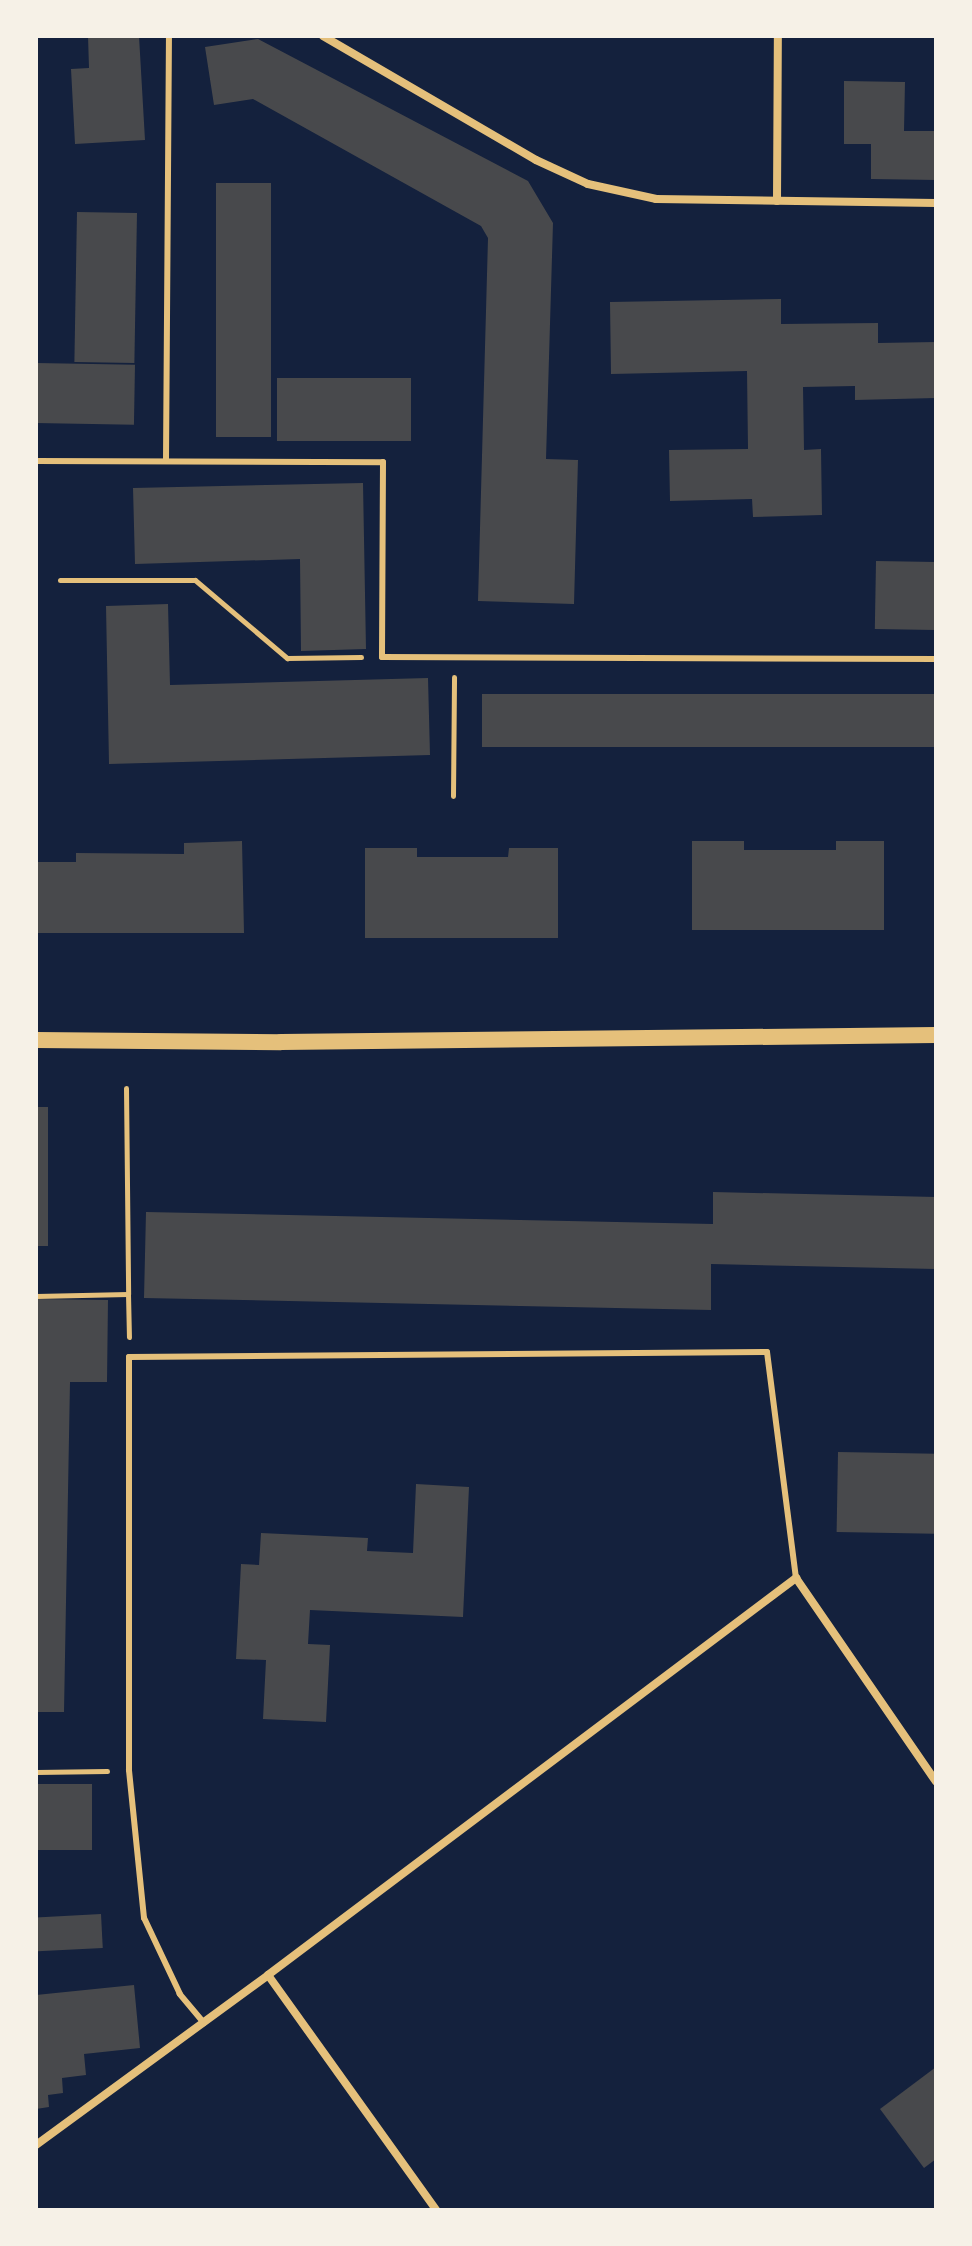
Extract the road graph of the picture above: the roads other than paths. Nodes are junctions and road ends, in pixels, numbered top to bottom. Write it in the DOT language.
graph roads {
  1 [pos="169,36"];
  2 [pos="323,36"];
  3 [pos="778,36"];
  4 [pos="777,201"];
  5 [pos="936,203"];
  6 [pos="36,461"];
  7 [pos="166,461"];
  8 [pos="936,659"];
  9 [pos="936,1035"];
  10 [pos="36,1040"];
  11 [pos="796,1578"];
  12 [pos="936,1782"];
  13 [pos="268,1975"];
  14 [pos="204,2023"];
  15 [pos="36,2145"];
  16 [pos="436,2210"];
  1 -- 7 [label="lane"];
  2 -- 4 [label="street"];
  3 -- 4 [label="street"];
  4 -- 5 [label="street"];
  6 -- 7 [label="lane"];
  7 -- 8 [label="lane"];
  9 -- 10 [label="main road"];
  11 -- 12 [label="street"];
  11 -- 13 [label="street"];
  11 -- 14 [label="lane"];
  13 -- 14 [label="street"];
  13 -- 16 [label="street"];
  14 -- 15 [label="street"];
}
